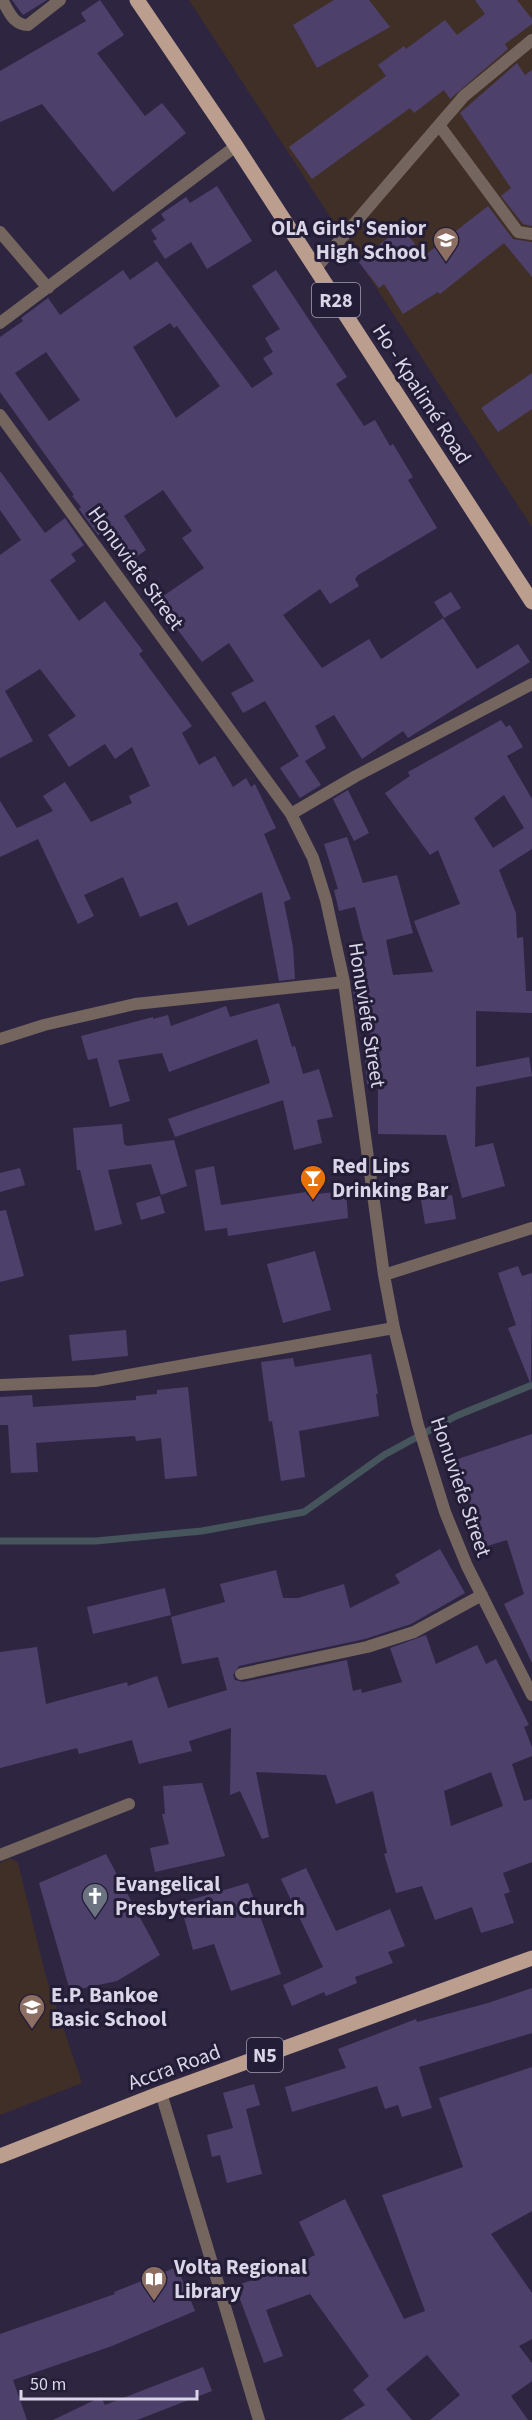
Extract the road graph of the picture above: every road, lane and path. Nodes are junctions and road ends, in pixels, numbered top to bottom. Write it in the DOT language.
graph roads {
  1 [pos="2,0"];
  2 [pos="60,0"];
  3 [pos="137,0"];
  4 [pos="532,40"];
  5 [pos="438,125"];
  6 [pos="236,146"];
  7 [pos="0,232"];
  8 [pos="532,234"];
  9 [pos="316,268"];
  10 [pos="48,288"];
  11 [pos="0,323"];
  12 [pos="0,415"];
  13 [pos="532,602"];
  14 [pos="532,684"];
  15 [pos="291,814"];
  16 [pos="344,982"];
  17 [pos="0,1039"];
  18 [pos="532,1228"];
  19 [pos="384,1275"];
  20 [pos="393,1328"];
  21 [pos="0,1386"];
  22 [pos="482,1595"];
  23 [pos="241,1674"];
  24 [pos="532,1695"];
  25 [pos="129,1804"];
  26 [pos="0,1855"];
  27 [pos="532,1958"];
  28 [pos="161,2093"];
  29 [pos="0,2156"];
  30 [pos="259,2420"];
  1 -- 2 [label="street"];
  3 -- 6 [label="main road, Ho - Kpalimé Road / R28"];
  4 -- 5 [label="street"];
  5 -- 8 [label="street"];
  5 -- 9 [label="street"];
  6 -- 9 [label="main road, Ho - Kpalimé Road / R28"];
  6 -- 10 [label="street"];
  7 -- 10 [label="street"];
  9 -- 13 [label="main road, Ho - Kpalimé Road / R28"];
  10 -- 11 [label="street"];
  12 -- 15 [label="street, Honuviefe Street"];
  14 -- 15 [label="street"];
  15 -- 16 [label="street, Honuviefe Street"];
  16 -- 17 [label="street"];
  16 -- 19 [label="street, Honuviefe Street"];
  18 -- 19 [label="street"];
  19 -- 20 [label="street, Honuviefe Street"];
  20 -- 21 [label="street"];
  20 -- 22 [label="street, Honuviefe Street"];
  22 -- 23 [label="street"];
  22 -- 24 [label="street, Honuviefe Street"];
  25 -- 26 [label="street"];
  27 -- 28 [label="main road, Accra Road / N5"];
  28 -- 29 [label="main road, Accra Road / N5"];
  28 -- 30 [label="street"];
}
